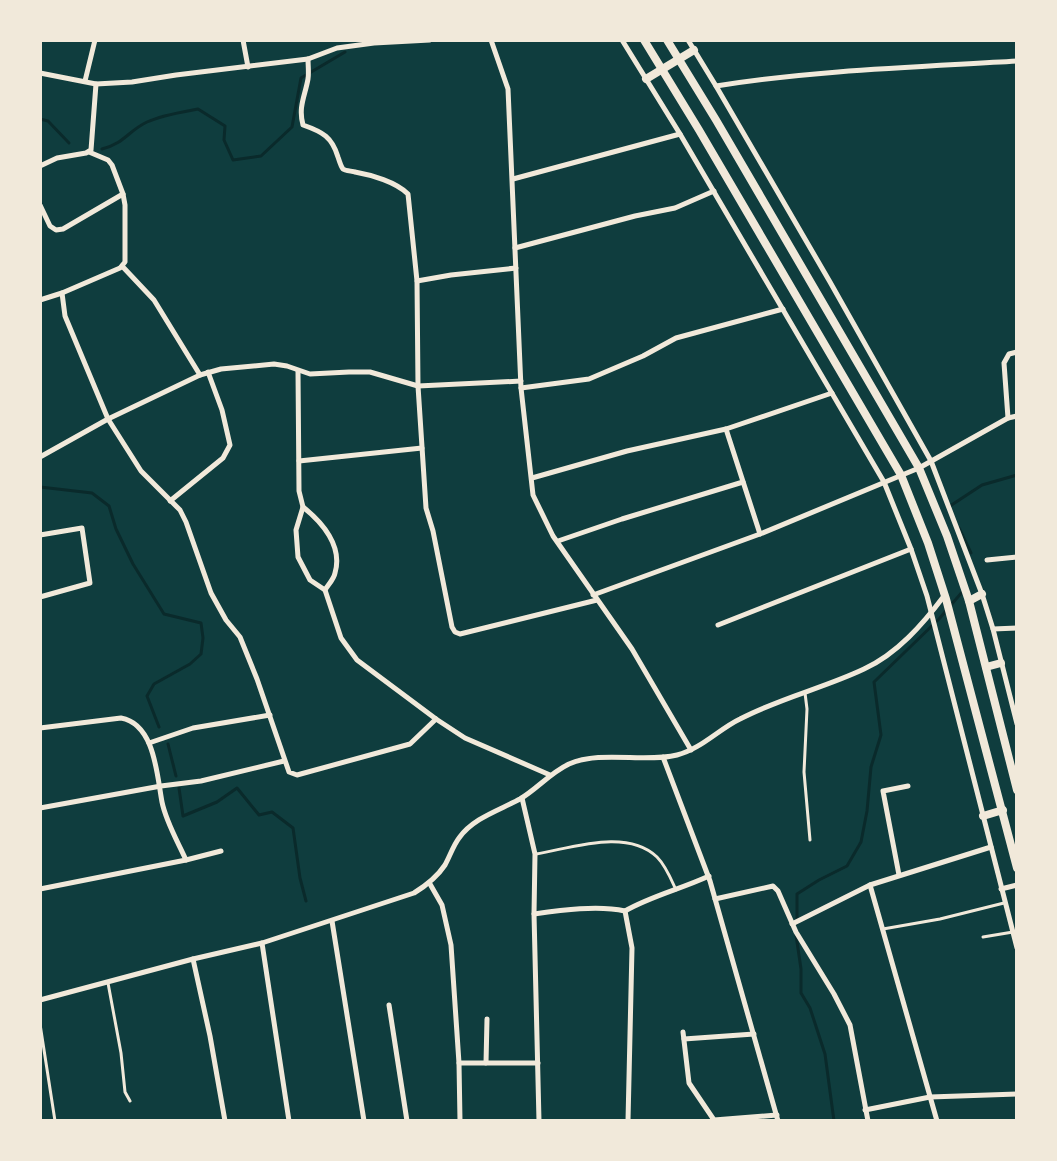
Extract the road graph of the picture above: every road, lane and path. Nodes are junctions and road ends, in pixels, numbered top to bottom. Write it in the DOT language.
graph roads {
  1 [pos="95,40"];
  2 [pos="243,40"];
  3 [pos="430,40"];
  4 [pos="491,40"];
  5 [pos="622,40"];
  6 [pos="644,40"];
  7 [pos="667,40"];
  8 [pos="688,40"];
  9 [pos="694,50"];
  10 [pos="679,58"];
  11 [pos="308,59"];
  12 [pos="1017,61"];
  13 [pos="248,67"];
  14 [pos="662,69"];
  15 [pos="40,73"];
  16 [pos="646,79"];
  17 [pos="85,81"];
  18 [pos="96,84"];
  19 [pos="716,86"];
  20 [pos="680,134"];
  21 [pos="89,152"];
  22 [pos="40,166"];
  23 [pos="513,179"];
  24 [pos="714,191"];
  25 [pos="123,194"];
  26 [pos="40,205"];
  27 [pos="515,248"];
  28 [pos="122,266"];
  29 [pos="516,268"];
  30 [pos="417,281"];
  31 [pos="62,293"];
  32 [pos="40,300"];
  33 [pos="783,309"];
  34 [pos="1017,352"];
  35 [pos="298,371"];
  36 [pos="208,372"];
  37 [pos="200,375"];
  38 [pos="521,384"];
  39 [pos="418,386"];
  40 [pos="832,393"];
  41 [pos="1017,416"];
  42 [pos="1008,418"];
  43 [pos="108,419"];
  44 [pos="726,429"];
  45 [pos="422,448"];
  46 [pos="40,457"];
  47 [pos="299,461"];
  48 [pos="931,461"];
  49 [pos="919,468"];
  50 [pos="901,475"];
  51 [pos="532,478"];
  52 [pos="743,482"];
  53 [pos="884,482"];
  54 [pos="170,501"];
  55 [pos="303,507"];
  56 [pos="760,534"];
  57 [pos="40,535"];
  58 [pos="558,541"];
  59 [pos="911,549"];
  60 [pos="1017,557"];
  61 [pos="987,560"];
  62 [pos="325,590"];
  63 [pos="980,590"];
  64 [pos="40,597"];
  65 [pos="945,597"];
  66 [pos="595,598"];
  67 [pos="968,599"];
  68 [pos="932,615"];
  69 [pos="718,625"];
  70 [pos="1017,628"];
  71 [pos="993,629"];
  72 [pos="1001,663"];
  73 [pos="986,667"];
  74 [pos="805,693"];
  75 [pos="270,715"];
  76 [pos="436,719"];
  77 [pos="1016,719"];
  78 [pos="40,728"];
  79 [pos="149,743"];
  80 [pos="691,750"];
  81 [pos="663,757"];
  82 [pos="284,761"];
  83 [pos="550,775"];
  84 [pos="161,786"];
  85 [pos="908,786"];
  86 [pos="1017,790"];
  87 [pos="522,798"];
  88 [pos="40,808"];
  89 [pos="1003,810"];
  90 [pos="983,816"];
  91 [pos="810,840"];
  92 [pos="991,847"];
  93 [pos="221,851"];
  94 [pos="535,854"];
  95 [pos="186,860"];
  96 [pos="1017,868"];
  97 [pos="899,875"];
  98 [pos="709,876"];
  99 [pos="430,884"];
  100 [pos="870,885"];
  101 [pos="1017,885"];
  102 [pos="40,889"];
  103 [pos="1001,889"];
  104 [pos="676,890"];
  105 [pos="715,899"];
  106 [pos="1004,903"];
  107 [pos="625,911"];
  108 [pos="534,914"];
  109 [pos="332,921"];
  110 [pos="792,924"];
  111 [pos="882,929"];
  112 [pos="1013,932"];
  113 [pos="983,937"];
  114 [pos="262,943"];
  115 [pos="1017,948"];
  116 [pos="193,959"];
  117 [pos="108,983"];
  118 [pos="40,1000"];
  119 [pos="389,1005"];
  120 [pos="487,1019"];
  121 [pos="40,1024"];
  122 [pos="683,1032"];
  123 [pos="754,1034"];
  124 [pos="684,1039"];
  125 [pos="459,1063"];
  126 [pos="486,1063"];
  127 [pos="538,1063"];
  128 [pos="1017,1094"];
  129 [pos="930,1097"];
  130 [pos="130,1101"];
  131 [pos="865,1110"];
  132 [pos="778,1118"];
  133 [pos="55,1121"];
  134 [pos="225,1121"];
  135 [pos="289,1121"];
  136 [pos="364,1121"];
  137 [pos="407,1121"];
  138 [pos="460,1121"];
  139 [pos="539,1121"];
  140 [pos="628,1121"];
  141 [pos="868,1121"];
  142 [pos="937,1121"];
  1 -- 17 [label="street"];
  2 -- 13 [label="street"];
  3 -- 11 [label="street"];
  4 -- 23 [label="street"];
  5 -- 16 [label="street"];
  6 -- 14 [label="main road"];
  7 -- 10 [label="main road"];
  8 -- 9 [label="street"];
  9 -- 10 [label="main road"];
  9 -- 19 [label="street"];
  10 -- 14 [label="main road"];
  10 -- 49 [label="main road"];
  11 -- 13 [label="street"];
  11 -- 30 [label="street"];
  12 -- 19 [label="street"];
  13 -- 18 [label="street"];
  14 -- 16 [label="main road"];
  14 -- 50 [label="main road"];
  15 -- 17 [label="street"];
  16 -- 20 [label="street"];
  17 -- 18 [label="street"];
  18 -- 21 [label="street"];
  19 -- 48 [label="street"];
  20 -- 23 [label="street"];
  20 -- 24 [label="street"];
  21 -- 22 [label="street"];
  21 -- 25 [label="street"];
  23 -- 27 [label="street"];
  24 -- 27 [label="street"];
  24 -- 33 [label="street"];
  25 -- 26 [label="street"];
  25 -- 28 [label="street"];
  27 -- 29 [label="street"];
  28 -- 31 [label="street"];
  28 -- 37 [label="street"];
  29 -- 30 [label="street"];
  29 -- 38 [label="street"];
  30 -- 39 [label="street"];
  31 -- 32 [label="street"];
  31 -- 43 [label="street"];
  33 -- 38 [label="street"];
  33 -- 40 [label="street"];
  34 -- 42 [label="street"];
  35 -- 36 [label="street"];
  35 -- 39 [label="street"];
  35 -- 47 [label="street"];
  36 -- 37 [label="street"];
  36 -- 54 [label="street"];
  37 -- 43 [label="street"];
  38 -- 39 [label="street"];
  38 -- 51 [label="street"];
  39 -- 45 [label="street"];
  40 -- 44 [label="street"];
  40 -- 53 [label="street"];
  41 -- 42 [label="street"];
  42 -- 48 [label="street"];
  43 -- 46 [label="street"];
  43 -- 54 [label="street"];
  44 -- 51 [label="street"];
  44 -- 52 [label="street"];
  45 -- 47 [label="street"];
  45 -- 66 [label="street"];
  47 -- 55 [label="street"];
  48 -- 49 [label="street"];
  48 -- 63 [label="street"];
  49 -- 50 [label="street"];
  49 -- 67 [label="main road"];
  50 -- 53 [label="street"];
  50 -- 65 [label="main road"];
  51 -- 58 [label="street"];
  52 -- 56 [label="street"];
  52 -- 58 [label="street"];
  53 -- 56 [label="street"];
  53 -- 59 [label="street"];
  54 -- 75 [label="street"];
  55 -- 62 [label="street"];
  55 -- 62 [label="street"];
  56 -- 66 [label="street"];
  57 -- 64 [label="street"];
  58 -- 66 [label="street"];
  59 -- 68 [label="street"];
  59 -- 69 [label="street"];
  60 -- 61 [label="street"];
  62 -- 76 [label="street"];
  63 -- 67 [label="main road"];
  63 -- 71 [label="street"];
  65 -- 68 [label="street"];
  65 -- 89 [label="main road"];
  66 -- 80 [label="street"];
  67 -- 73 [label="main road"];
  68 -- 74 [label="street"];
  68 -- 90 [label="street"];
  70 -- 71 [label="street"];
  71 -- 72 [label="street"];
  72 -- 73 [label="main road"];
  72 -- 77 [label="street"];
  73 -- 86 [label="main road"];
  74 -- 80 [label="street"];
  74 -- 91 [label="lane"];
  75 -- 79 [label="street"];
  75 -- 82 [label="street"];
  76 -- 82 [label="street"];
  76 -- 83 [label="street"];
  78 -- 79 [label="street"];
  79 -- 84 [label="street"];
  80 -- 81 [label="street"];
  81 -- 83 [label="street"];
  81 -- 98 [label="street"];
  82 -- 84 [label="street"];
  83 -- 87 [label="street"];
  84 -- 88 [label="street"];
  84 -- 95 [label="street"];
  85 -- 97 [label="street"];
  87 -- 94 [label="street"];
  87 -- 99 [label="street"];
  89 -- 90 [label="main road"];
  89 -- 96 [label="main road"];
  90 -- 92 [label="street"];
  92 -- 97 [label="street"];
  92 -- 103 [label="street"];
  93 -- 95 [label="street"];
  94 -- 104 [label="lane"];
  94 -- 108 [label="street"];
  95 -- 102 [label="street"];
  97 -- 100 [label="street"];
  98 -- 104 [label="street"];
  98 -- 105 [label="street"];
  99 -- 109 [label="street"];
  99 -- 125 [label="street"];
  100 -- 110 [label="street"];
  100 -- 111 [label="street"];
  101 -- 103 [label="street"];
  103 -- 106 [label="street"];
  104 -- 107 [label="street"];
  105 -- 110 [label="street"];
  105 -- 123 [label="street"];
  106 -- 111 [label="lane"];
  106 -- 112 [label="street"];
  107 -- 108 [label="street"];
  107 -- 140 [label="street"];
  108 -- 127 [label="street"];
  109 -- 114 [label="street"];
  109 -- 136 [label="street"];
  110 -- 131 [label="street"];
  111 -- 129 [label="street"];
  112 -- 113 [label="lane"];
  112 -- 115 [label="street"];
  114 -- 116 [label="street"];
  114 -- 135 [label="street"];
  116 -- 117 [label="street"];
  116 -- 134 [label="street"];
  117 -- 118 [label="street"];
  117 -- 130 [label="lane"];
  119 -- 137 [label="street"];
  120 -- 126 [label="street"];
  121 -- 133 [label="lane"];
  122 -- 124 [label="street"];
  123 -- 124 [label="street"];
  123 -- 132 [label="street"];
  124 -- 132 [label="street"];
  125 -- 126 [label="street"];
  125 -- 138 [label="street"];
  126 -- 127 [label="street"];
  127 -- 139 [label="street"];
  128 -- 129 [label="street"];
  129 -- 131 [label="street"];
  129 -- 142 [label="street"];
  131 -- 141 [label="street"];
}
